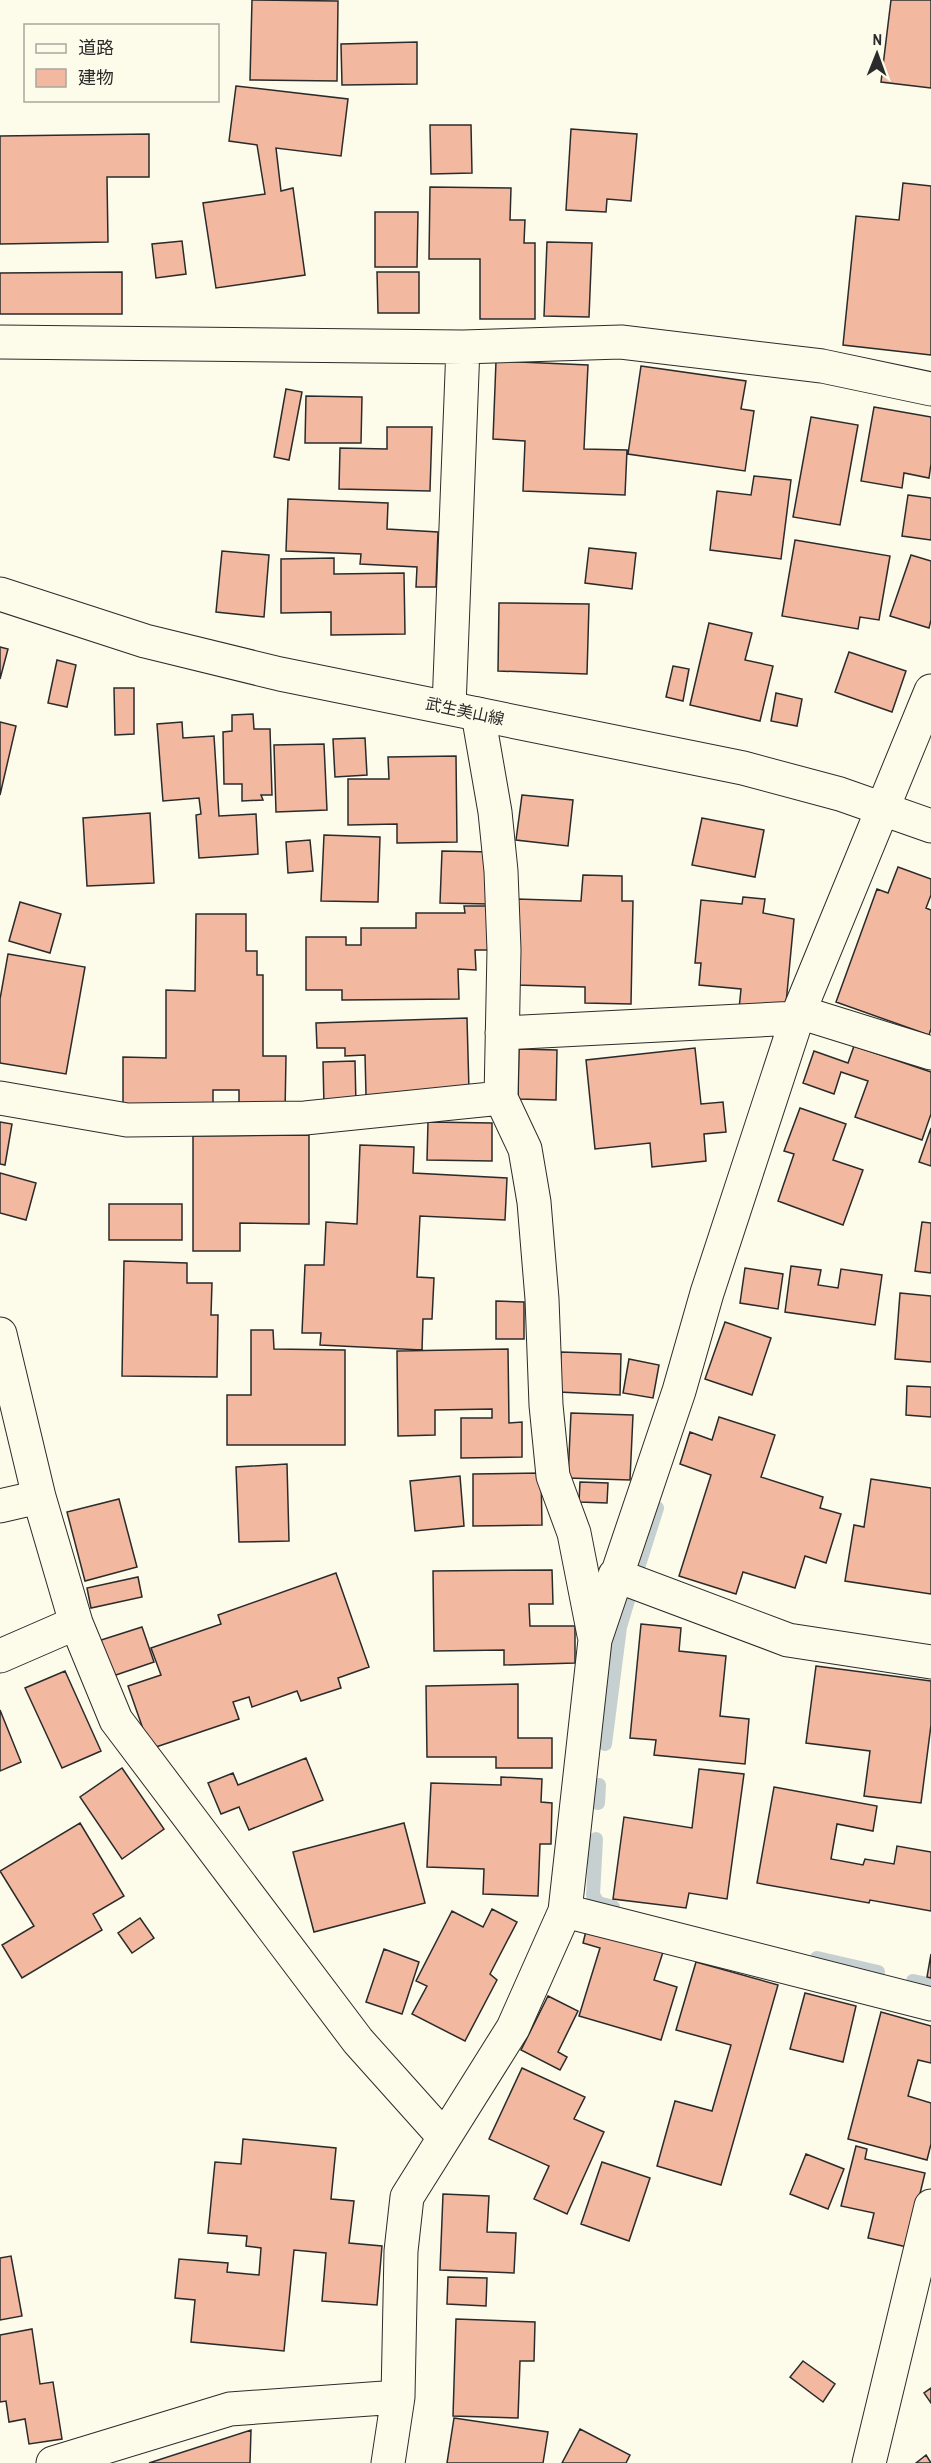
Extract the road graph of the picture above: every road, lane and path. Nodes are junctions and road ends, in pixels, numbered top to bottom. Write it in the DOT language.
graph roads {
  1 [pos="0,342"];
  2 [pos="463,347"];
  3 [pos="931,389"];
  4 [pos="0,594"];
  5 [pos="931,692"];
  6 [pos="463,711"];
  7 [pos="883,807"];
  8 [pos="931,826"];
  9 [pos="798,1015"];
  10 [pos="502,1033"];
  11 [pos="931,1053"];
  12 [pos="0,1098"];
  13 [pos="501,1098"];
  14 [pos="0,1334"];
  15 [pos="39,1497"];
  16 [pos="0,1506"];
  17 [pos="615,1575"];
  18 [pos="76,1623"];
  19 [pos="595,1640"];
  20 [pos="0,1656"];
  21 [pos="931,1662"];
  22 [pos="565,1911"];
  23 [pos="931,2004"];
  24 [pos="444,2137"];
  25 [pos="931,2206"];
  26 [pos="398,2397"];
  27 [pos="52,2463"];
  28 [pos="388,2463"];
  29 [pos="869,2463"];
  1 -- 2 [label="street"];
  2 -- 3 [label="street"];
  2 -- 6 [label="street"];
  4 -- 6 [label="street, 武生美山線"];
  5 -- 7 [label="street"];
  6 -- 7 [label="street, 武生美山線"];
  6 -- 10 [label="street"];
  7 -- 8 [label="street, 武生美山線"];
  7 -- 9 [label="street"];
  9 -- 10 [label="street"];
  9 -- 11 [label="street"];
  9 -- 17 [label="street"];
  10 -- 13 [label="street"];
  12 -- 13 [label="street"];
  13 -- 19 [label="street"];
  14 -- 15 [label="street"];
  15 -- 16 [label="street"];
  15 -- 18 [label="street"];
  17 -- 19 [label="street"];
  17 -- 21 [label="street"];
  18 -- 20 [label="street"];
  18 -- 24 [label="street"];
  19 -- 22 [label="street"];
  22 -- 23 [label="street"];
  22 -- 24 [label="street"];
  24 -- 26 [label="street"];
  25 -- 29 [label="street"];
  26 -- 27 [label="street"];
  26 -- 28 [label="street"];
}
